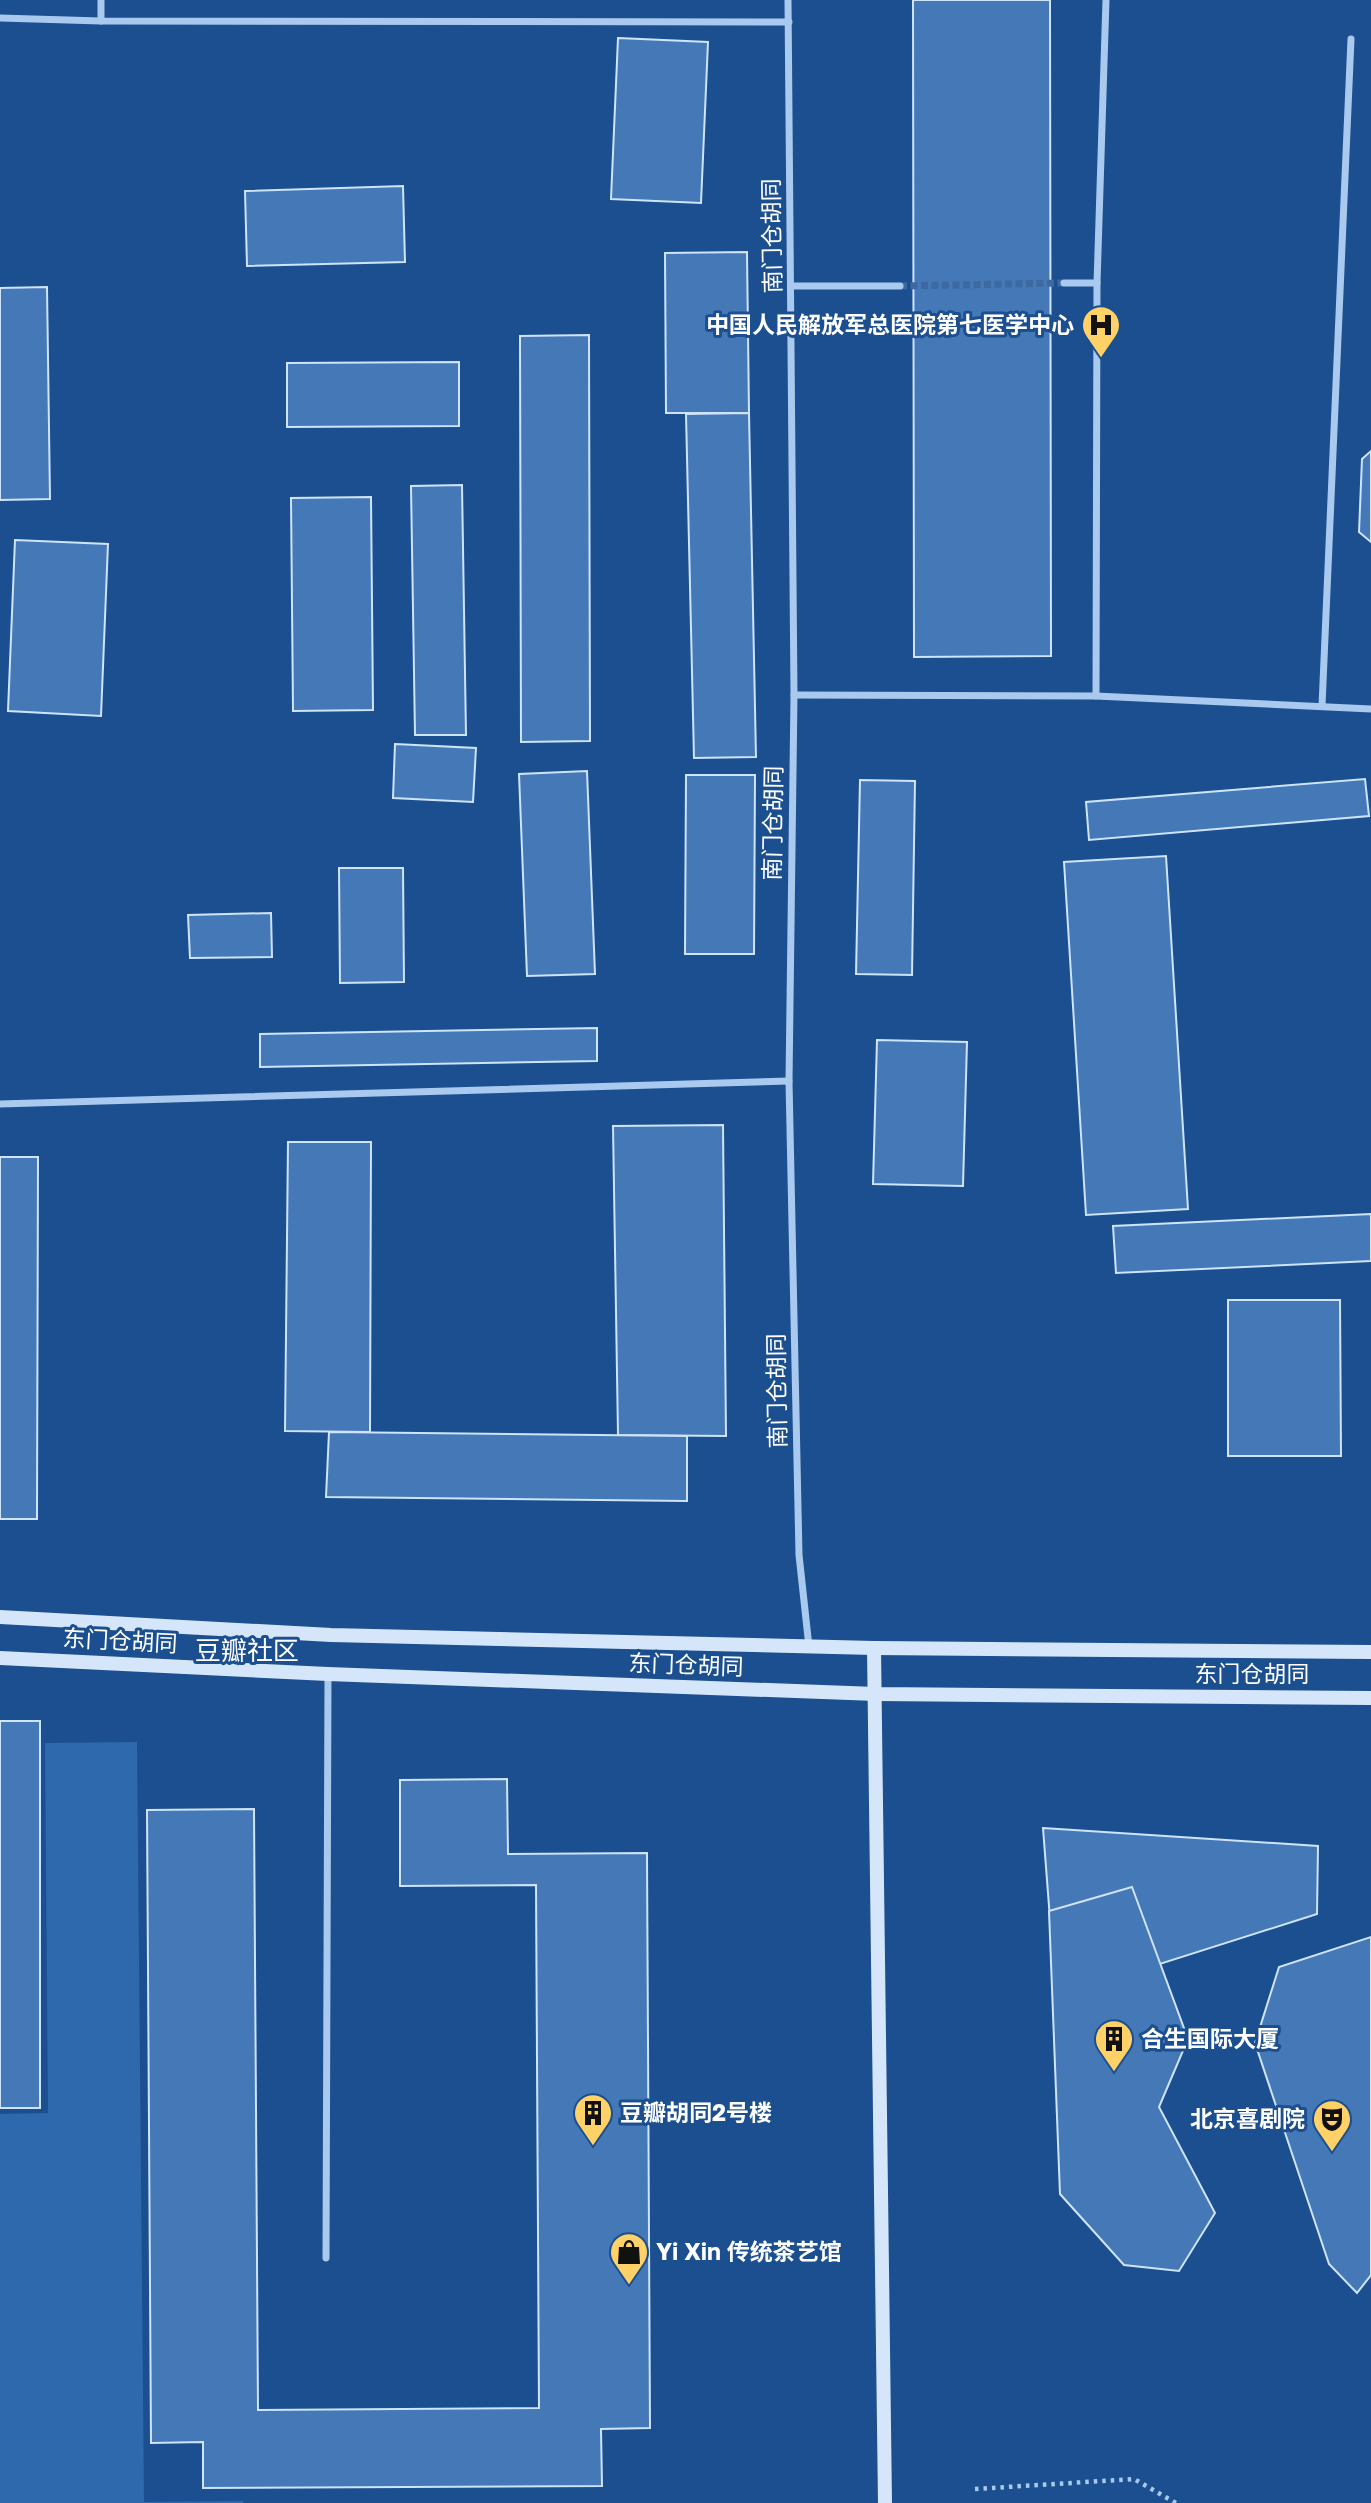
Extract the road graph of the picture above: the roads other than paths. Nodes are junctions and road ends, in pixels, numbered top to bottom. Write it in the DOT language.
graph roads {
  1 [pos="101,0"];
  2 [pos="788,0"];
  3 [pos="1106,0"];
  4 [pos="0,18"];
  5 [pos="101,21"];
  6 [pos="789,22"];
  7 [pos="1351,39"];
  8 [pos="1063,283"];
  9 [pos="1097,283"];
  10 [pos="792,286"];
  11 [pos="900,286"];
  12 [pos="794,695"];
  13 [pos="1096,696"];
  14 [pos="1322,706"];
  15 [pos="1371,709"];
  16 [pos="789,1081"];
  17 [pos="0,1104"];
  18 [pos="0,1616"];
  19 [pos="809,1647"];
  20 [pos="874,1648"];
  21 [pos="1371,1653"];
  22 [pos="0,1658"];
  23 [pos="328,1674"];
  24 [pos="876,1694"];
  25 [pos="1371,1698"];
  26 [pos="326,2258"];
  27 [pos="885,2503"];
  1 -- 5 [label="street"];
  2 -- 6 [label="street, 南门仓胡同"];
  3 -- 9 [label="street"];
  4 -- 5 [label="street"];
  5 -- 6 [label="street"];
  6 -- 10 [label="street, 南门仓胡同"];
  7 -- 14 [label="street"];
  8 -- 9 [label="street"];
  9 -- 13 [label="street"];
  10 -- 11 [label="street"];
  10 -- 12 [label="street, 南门仓胡同"];
  12 -- 13 [label="street"];
  12 -- 16 [label="street, 南门仓胡同"];
  13 -- 14 [label="street"];
  14 -- 15 [label="street"];
  16 -- 17 [label="street"];
  16 -- 19 [label="street, 南门仓胡同"];
  18 -- 19 [label="street, 东门仓胡同"];
  19 -- 20 [label="street, 东门仓胡同"];
  20 -- 21 [label="street, 东门仓胡同"];
  20 -- 24 [label="street"];
  22 -- 23 [label="street, 东门仓胡同"];
  23 -- 24 [label="street, 东门仓胡同"];
  23 -- 26 [label="street"];
  24 -- 25 [label="street, 东门仓胡同"];
  24 -- 27 [label="street"];
}
